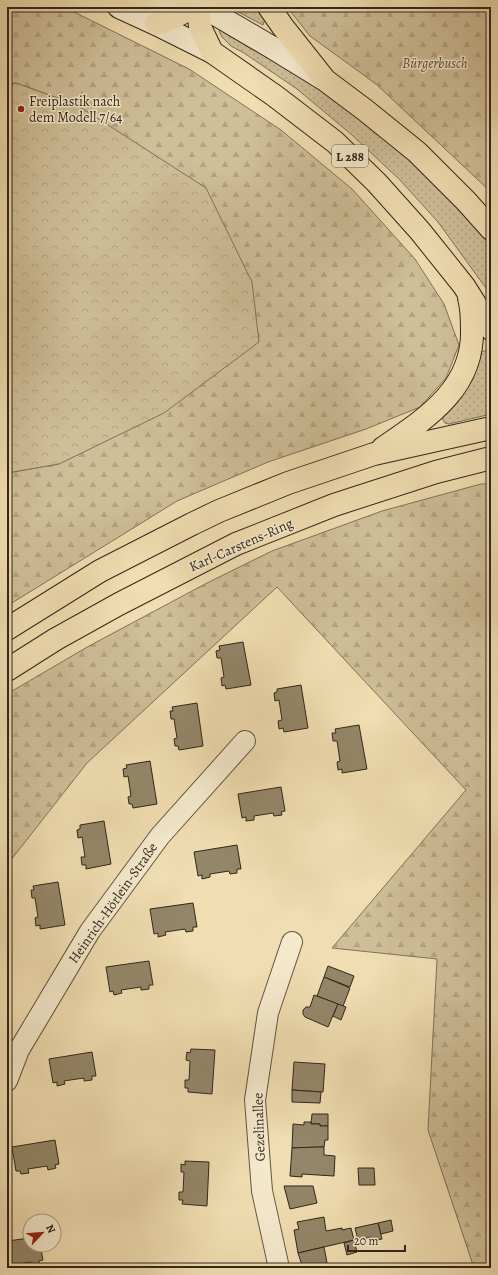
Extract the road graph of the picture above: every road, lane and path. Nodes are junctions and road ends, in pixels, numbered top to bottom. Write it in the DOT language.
graph roads {
  1 [pos="119,7"];
  2 [pos="193,7"];
  3 [pos="198,7"];
  4 [pos="203,7"];
  5 [pos="269,7"];
  6 [pos="156,24"];
  7 [pos="212,52"];
  8 [pos="325,80"];
  9 [pos="491,229"];
  10 [pos="464,286"];
  11 [pos="491,329"];
  12 [pos="491,428"];
  13 [pos="374,454"];
  14 [pos="491,458"];
  15 [pos="457,467"];
  16 [pos="491,470"];
  17 [pos="7,629"];
  18 [pos="7,670"];
  19 [pos="245,741"];
  20 [pos="292,942"];
  21 [pos="13,1049"];
  22 [pos="7,1081"];
  23 [pos="279,1268"];
  1 -- 6 [label="main road"];
  2 -- 6 [label="main road"];
  3 -- 7 [label="main road, L 288"];
  4 -- 8 [label="main road"];
  5 -- 8 [label="main road"];
  6 -- 7 [label="main road"];
  7 -- 10 [label="main road, L 288"];
  8 -- 9 [label="main road"];
  10 -- 11 [label="main road, L 288"];
  10 -- 13 [label="main road"];
  12 -- 13 [label="main road"];
  13 -- 17 [label="main road"];
  14 -- 15 [label="main road, Karl-Carstens-Ring"];
  15 -- 16 [label="main road"];
  15 -- 18 [label="main road, Karl-Carstens-Ring"];
  19 -- 21 [label="street, Heinrich-Hörlein-Straße"];
  20 -- 23 [label="street, Gezelinallee"];
  21 -- 22 [label="street, Heinrich-Hörlein-Straße"];
}
